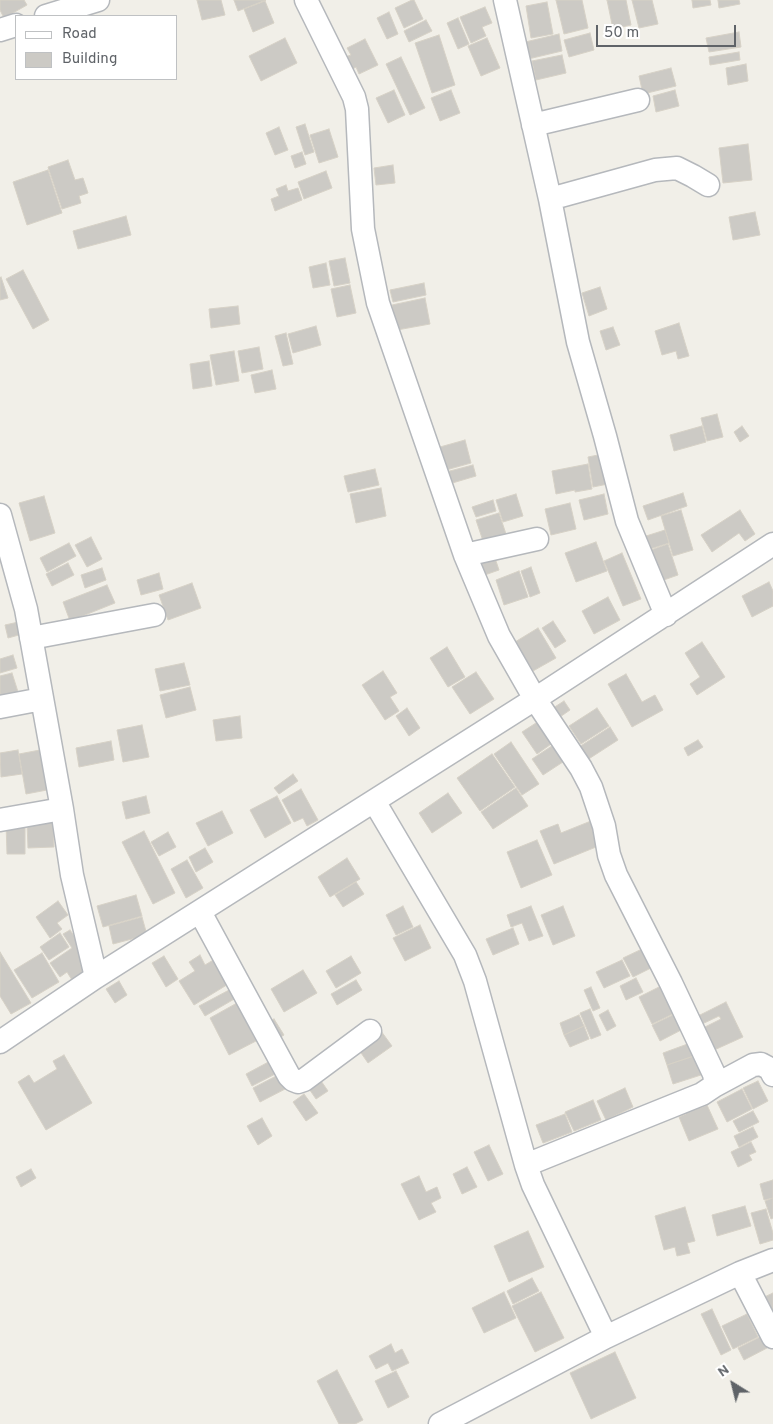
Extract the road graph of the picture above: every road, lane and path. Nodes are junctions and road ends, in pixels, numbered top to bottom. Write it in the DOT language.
graph roads {
  1 [pos="98,0"];
  2 [pos="306,0"];
  3 [pos="504,0"];
  4 [pos="49,15"];
  5 [pos="15,25"];
  6 [pos="0,30"];
  7 [pos="638,100"];
  8 [pos="533,125"];
  9 [pos="708,185"];
  10 [pos="550,199"];
  11 [pos="0,515"];
  12 [pos="537,539"];
  13 [pos="773,544"];
  14 [pos="465,555"];
  15 [pos="154,614"];
  16 [pos="666,615"];
  17 [pos="31,638"];
  18 [pos="42,699"];
  19 [pos="535,699"];
  20 [pos="0,707"];
  21 [pos="374,802"];
  22 [pos="62,810"];
  23 [pos="0,820"];
  24 [pos="200,912"];
  25 [pos="96,977"];
  26 [pos="370,1032"];
  27 [pos="0,1042"];
  28 [pos="773,1075"];
  29 [pos="714,1086"];
  30 [pos="526,1165"];
  31 [pos="773,1260"];
  32 [pos="740,1273"];
  33 [pos="606,1337"];
  34 [pos="773,1337"];
  35 [pos="440,1424"];
  1 -- 4 [label="street"];
  2 -- 14 [label="street"];
  3 -- 8 [label="street"];
  5 -- 6 [label="street"];
  7 -- 8 [label="street"];
  8 -- 10 [label="street"];
  9 -- 10 [label="street"];
  10 -- 16 [label="street"];
  11 -- 17 [label="street"];
  12 -- 14 [label="street"];
  13 -- 16 [label="street"];
  14 -- 19 [label="street"];
  15 -- 17 [label="street"];
  16 -- 19 [label="street"];
  17 -- 18 [label="street"];
  18 -- 20 [label="street"];
  18 -- 22 [label="street"];
  19 -- 21 [label="street"];
  19 -- 29 [label="street"];
  21 -- 24 [label="street"];
  21 -- 30 [label="street"];
  22 -- 23 [label="street"];
  22 -- 25 [label="street"];
  24 -- 25 [label="street"];
  24 -- 26 [label="street"];
  25 -- 27 [label="street"];
  28 -- 29 [label="street"];
  29 -- 30 [label="street"];
  30 -- 33 [label="street"];
  31 -- 32 [label="street"];
  32 -- 33 [label="street"];
  32 -- 34 [label="street"];
  33 -- 35 [label="street"];
}
